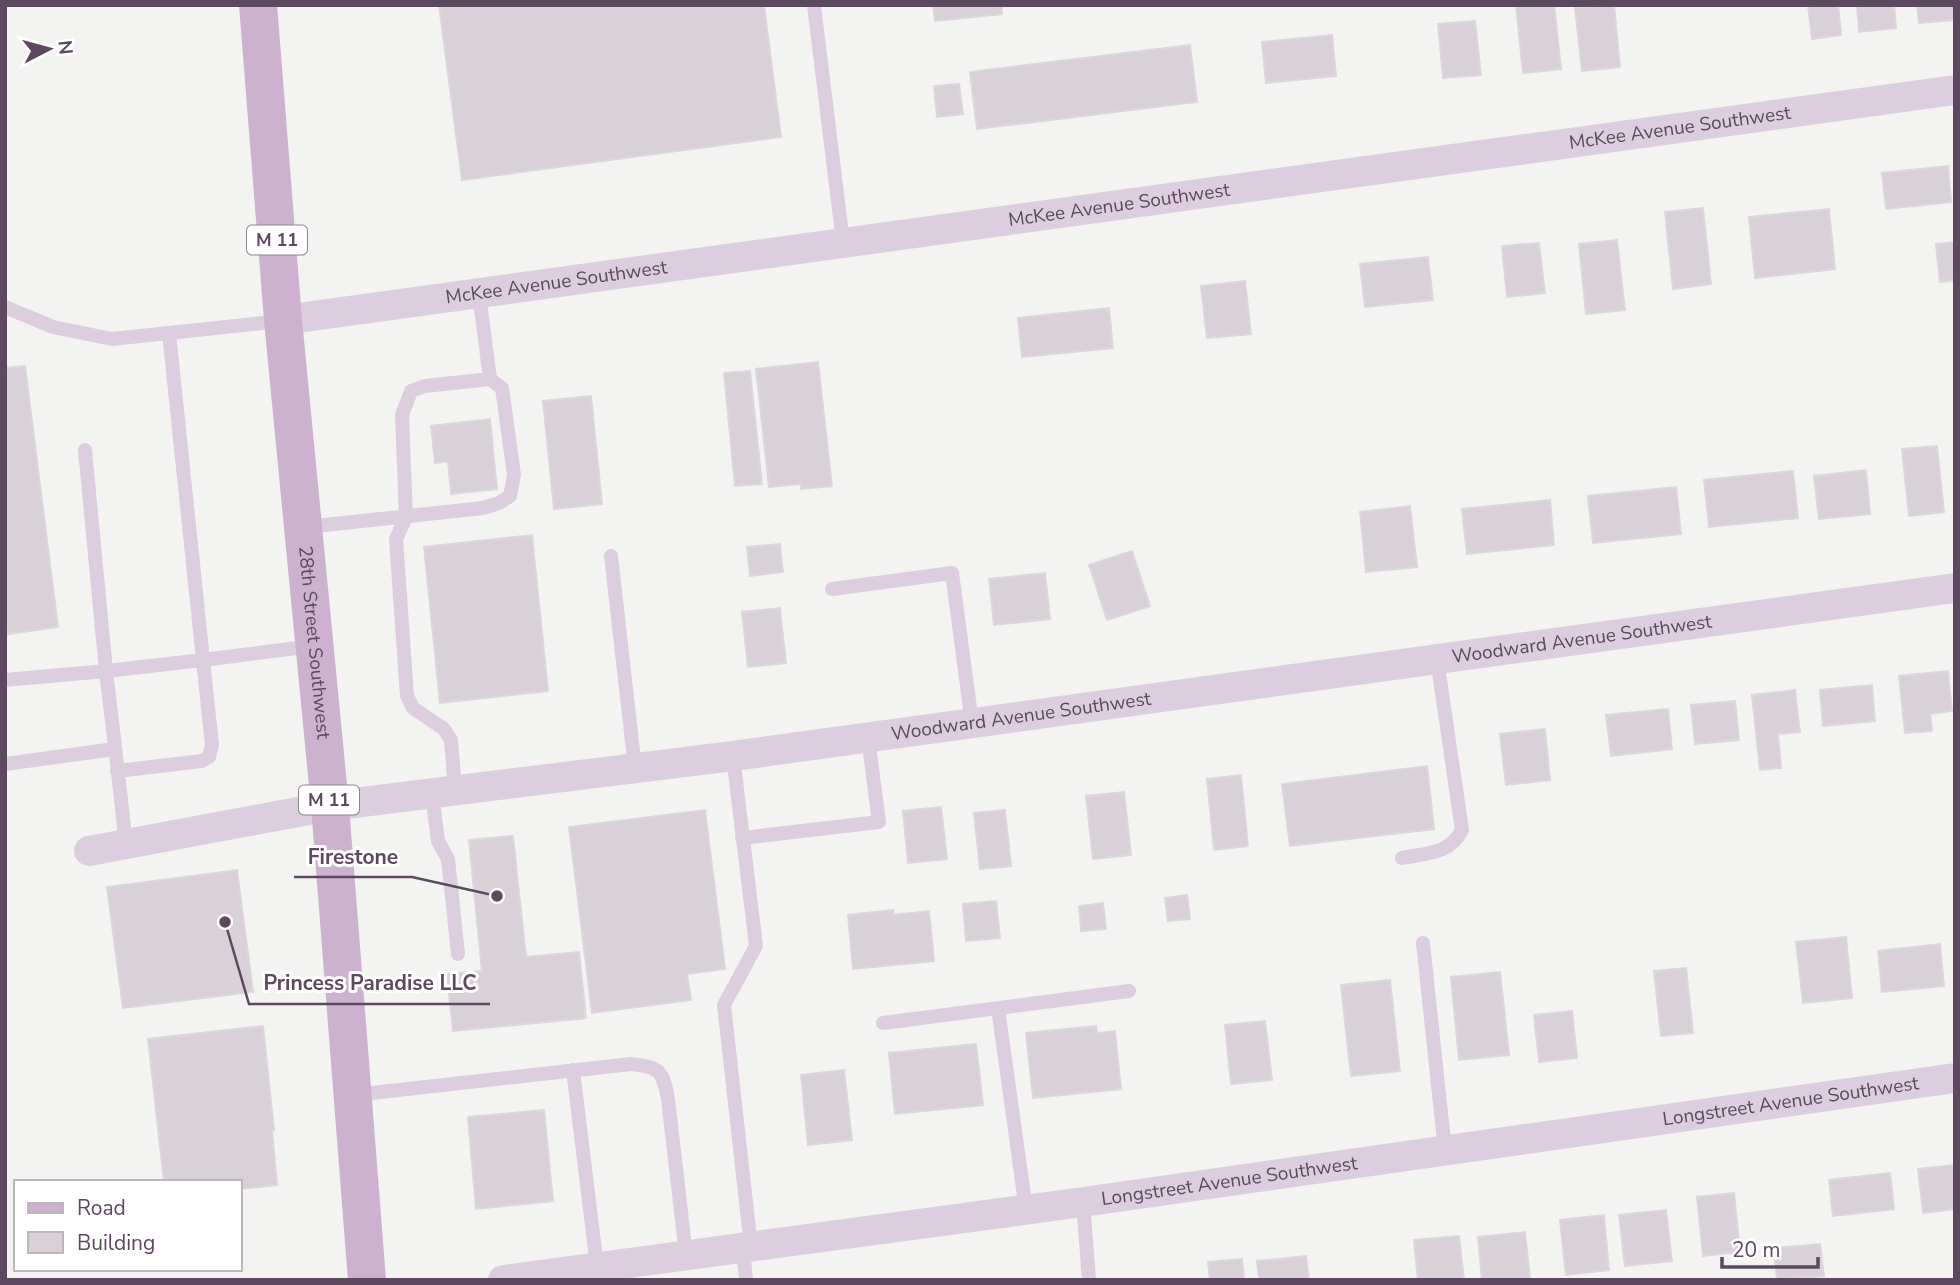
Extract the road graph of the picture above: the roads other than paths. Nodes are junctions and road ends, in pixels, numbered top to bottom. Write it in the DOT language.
graph roads {
  1 [pos="258,5"];
  2 [pos="814,5"];
  3 [pos="1955,90"];
  4 [pos="843,243"];
  5 [pos="479,293"];
  6 [pos="5,307"];
  7 [pos="283,320"];
  8 [pos="169,333"];
  9 [pos="490,379"];
  10 [pos="85,450"];
  11 [pos="406,517"];
  12 [pos="303,527"];
  13 [pos="611,556"];
  14 [pos="1955,588"];
  15 [pos="832,589"];
  16 [pos="315,646"];
  17 [pos="1437,659"];
  18 [pos="203,660"];
  19 [pos="106,671"];
  20 [pos="5,680"];
  21 [pos="972,723"];
  22 [pos="868,737"];
  23 [pos="115,749"];
  24 [pos="733,756"];
  25 [pos="5,764"];
  26 [pos="635,768"];
  27 [pos="117,771"];
  28 [pos="443,793"];
  29 [pos="330,806"];
  30 [pos="743,838"];
  31 [pos="126,846"];
  32 [pos="89,851"];
  33 [pos="1402,858"];
  34 [pos="1423,943"];
  35 [pos="458,954"];
  36 [pos="1129,991"];
  37 [pos="998,1008"];
  38 [pos="883,1023"];
  39 [pos="573,1070"];
  40 [pos="1955,1078"];
  41 [pos="352,1095"];
  42 [pos="1444,1151"];
  43 [pos="1083,1202"];
  44 [pos="1026,1210"];
  45 [pos="747,1247"];
  46 [pos="685,1255"];
  47 [pos="597,1267"];
  48 [pos="366,1280"];
  49 [pos="503,1280"];
  50 [pos="746,1280"];
  51 [pos="1089,1280"];
  1 -- 7 [label="main road, 28th Street Southwest / M 11"];
  2 -- 4 [label="lane"];
  3 -- 4 [label="street, McKee Avenue Southwest"];
  4 -- 5 [label="street, McKee Avenue Southwest"];
  5 -- 7 [label="street, McKee Avenue Southwest"];
  5 -- 9 [label="lane"];
  6 -- 8 [label="lane"];
  7 -- 8 [label="lane"];
  7 -- 12 [label="main road, 28th Street Southwest / M 11"];
  8 -- 18 [label="lane"];
  9 -- 11 [label="lane"];
  9 -- 11 [label="lane"];
  10 -- 19 [label="lane"];
  11 -- 12 [label="lane"];
  11 -- 28 [label="lane"];
  12 -- 16 [label="main road, 28th Street Southwest / M 11"];
  13 -- 26 [label="lane"];
  14 -- 17 [label="street, Woodward Avenue Southwest"];
  15 -- 21 [label="lane"];
  16 -- 18 [label="lane"];
  16 -- 29 [label="main road, 28th Street Southwest / M 11"];
  17 -- 21 [label="street, Woodward Avenue Southwest"];
  17 -- 33 [label="lane"];
  18 -- 19 [label="lane"];
  18 -- 27 [label="lane"];
  19 -- 20 [label="lane"];
  19 -- 23 [label="lane"];
  21 -- 22 [label="street, Woodward Avenue Southwest"];
  22 -- 24 [label="street, Woodward Avenue Southwest"];
  22 -- 30 [label="lane"];
  23 -- 25 [label="lane"];
  23 -- 27 [label="lane"];
  24 -- 26 [label="street, Woodward Avenue Southwest"];
  24 -- 30 [label="lane"];
  26 -- 28 [label="street, Woodward Avenue Southwest"];
  27 -- 31 [label="lane"];
  28 -- 29 [label="street, Woodward Avenue Southwest"];
  28 -- 35 [label="lane"];
  29 -- 31 [label="street, Woodward Avenue Southwest"];
  29 -- 41 [label="main road, 28th Street Southwest / M 11"];
  30 -- 45 [label="lane"];
  31 -- 32 [label="street, Woodward Avenue Southwest"];
  34 -- 42 [label="lane"];
  36 -- 37 [label="lane"];
  37 -- 38 [label="lane"];
  37 -- 44 [label="lane"];
  39 -- 41 [label="lane"];
  39 -- 46 [label="lane"];
  39 -- 47 [label="lane"];
  40 -- 42 [label="street, Longstreet Avenue Southwest"];
  41 -- 48 [label="main road, 28th Street Southwest / M 11"];
  42 -- 43 [label="street, Longstreet Avenue Southwest"];
  43 -- 44 [label="street, Longstreet Avenue Southwest"];
  43 -- 51 [label="lane"];
  44 -- 45 [label="street, Longstreet Avenue Southwest"];
  45 -- 46 [label="street, Longstreet Avenue Southwest"];
  45 -- 50 [label="lane"];
  46 -- 47 [label="street, Longstreet Avenue Southwest"];
  47 -- 49 [label="street, Longstreet Avenue Southwest"];
}
